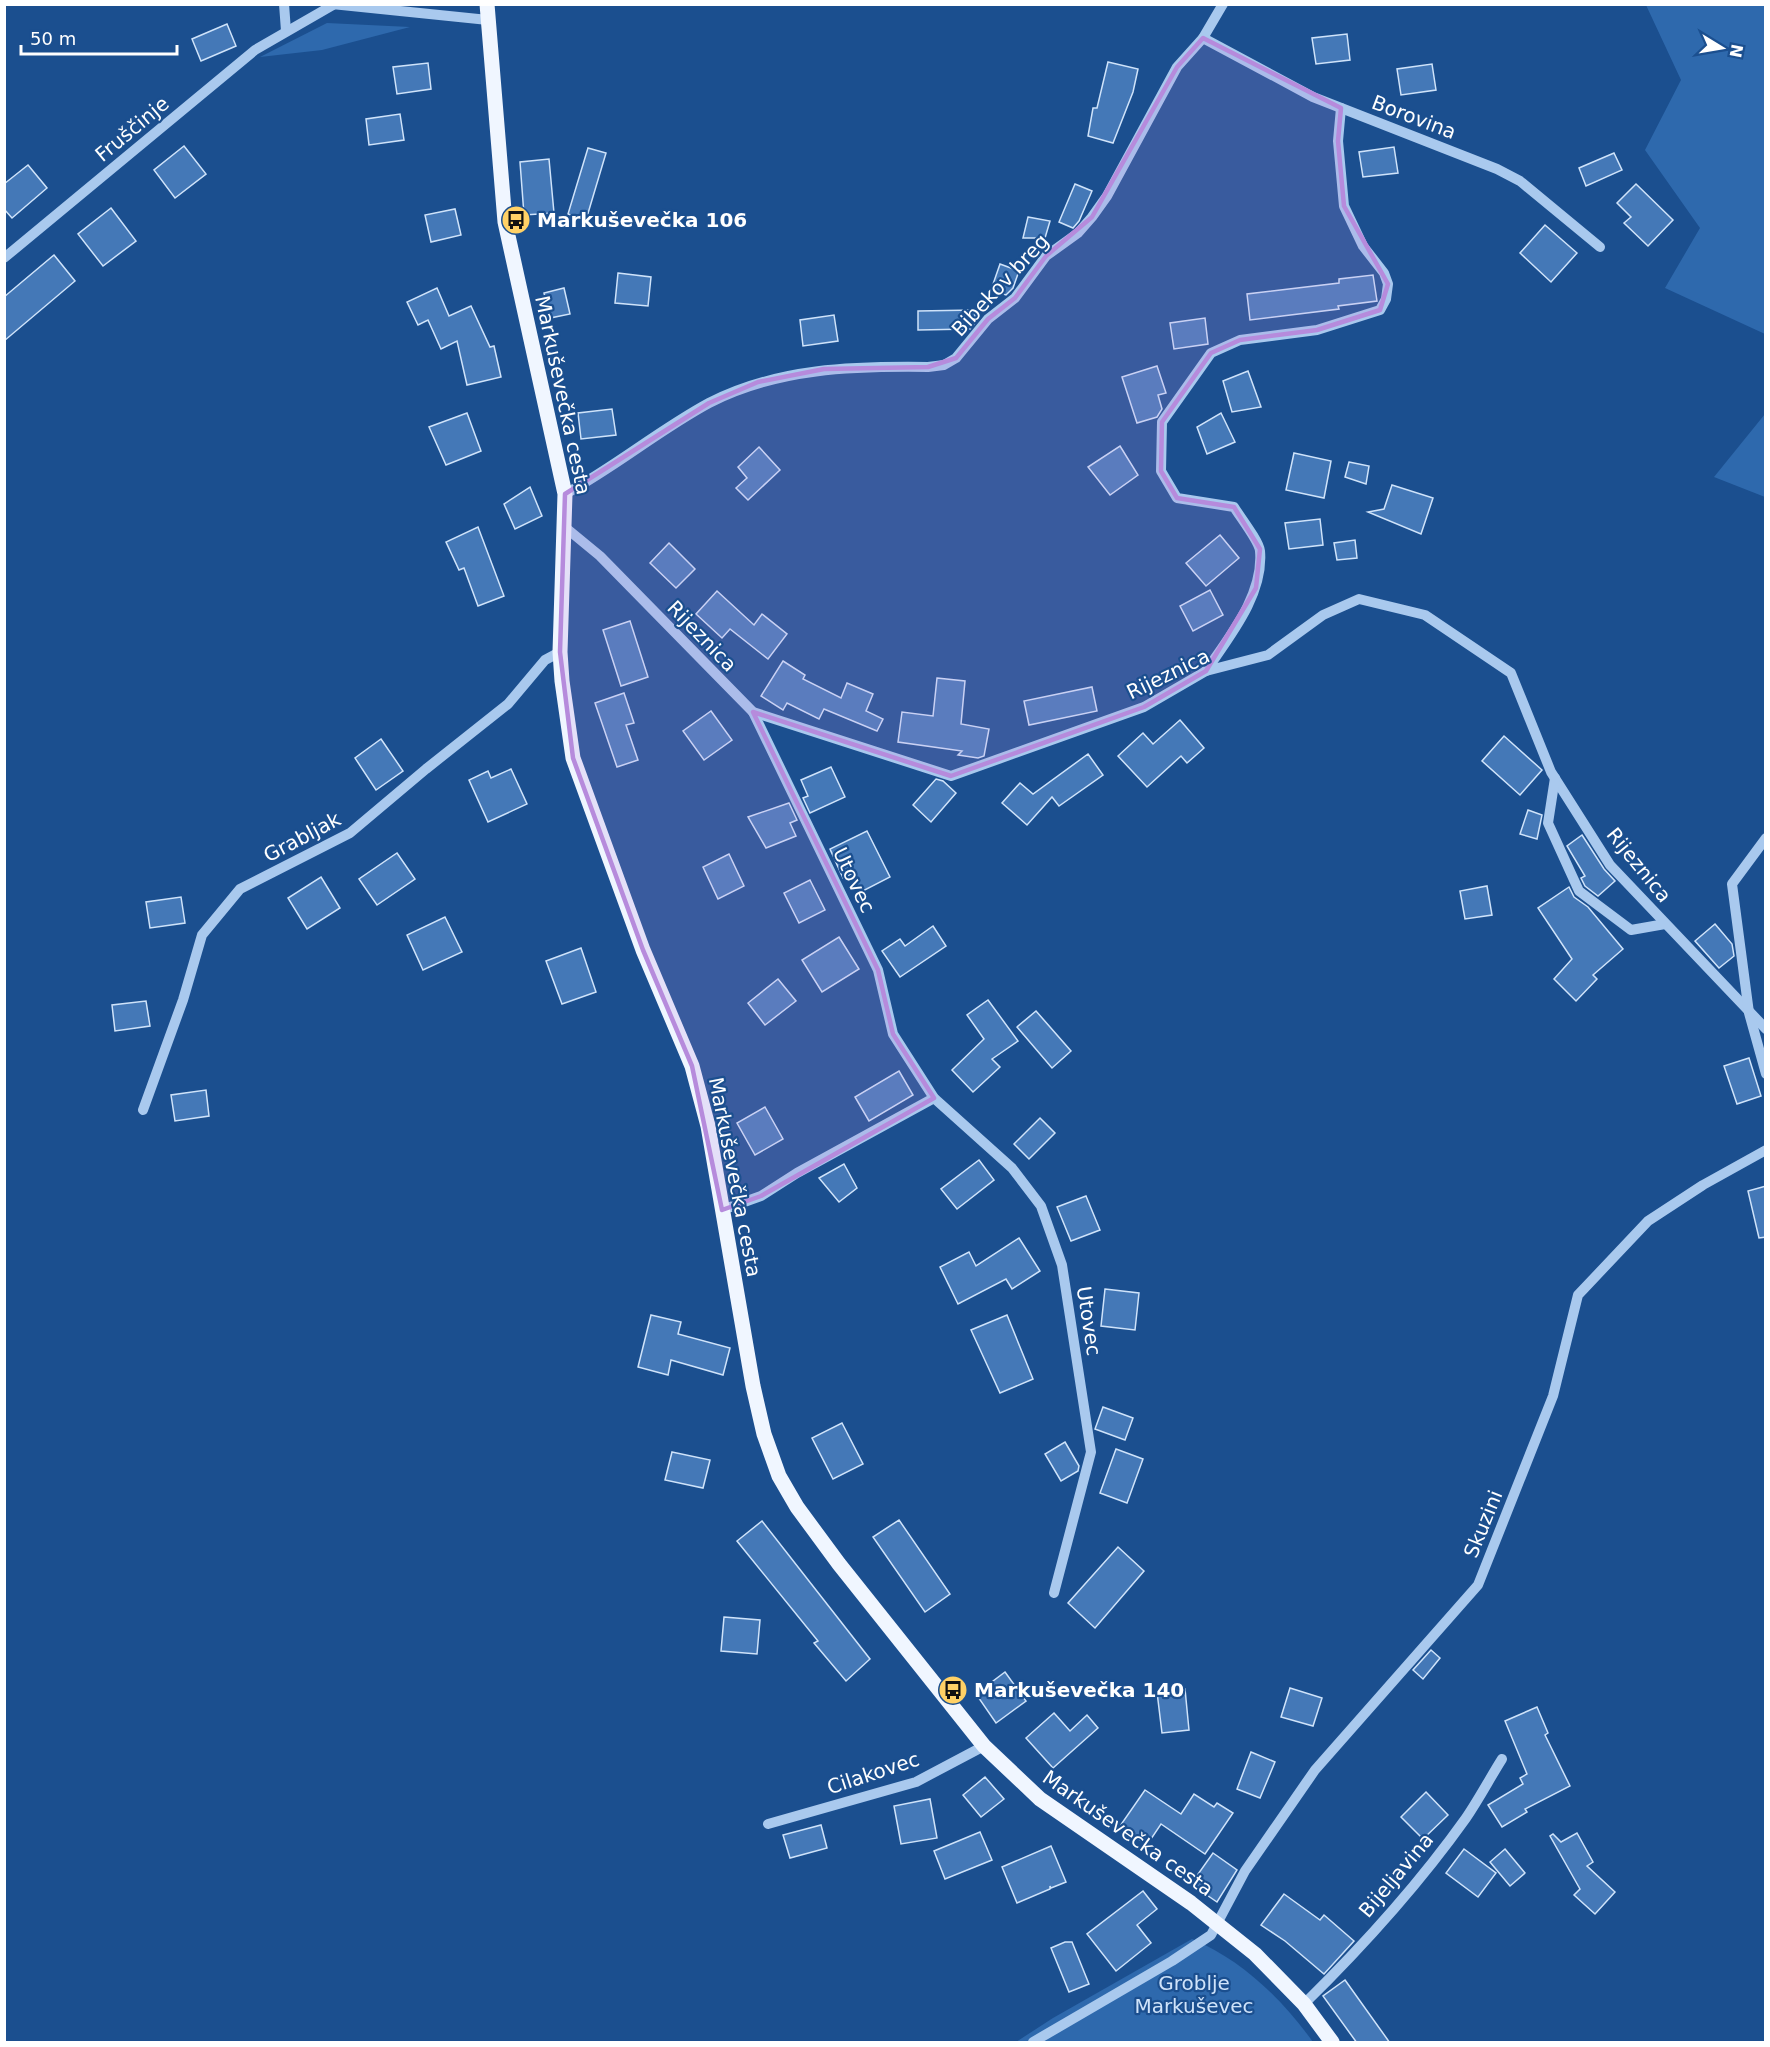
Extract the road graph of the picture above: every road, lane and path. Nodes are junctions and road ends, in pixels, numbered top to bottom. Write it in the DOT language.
graph roads {
  1 [pos="284,4"];
  2 [pos="1223,4"];
  3 [pos="332,5"];
  4 [pos="488,12"];
  5 [pos="286,31"];
  6 [pos="1203,38"];
  7 [pos="1341,108"];
  8 [pos="1600,247"];
  9 [pos="4,258"];
  10 [pos="565,494"];
  11 [pos="566,528"];
  12 [pos="560,652"];
  13 [pos="1206,671"];
  14 [pos="753,712"];
  15 [pos="1555,778"];
  16 [pos="1766,838"];
  17 [pos="1665,924"];
  18 [pos="1749,1013"];
  19 [pos="1766,1029"];
  20 [pos="1766,1074"];
  21 [pos="934,1098"];
  22 [pos="143,1110"];
  23 [pos="1766,1150"];
  24 [pos="722,1210"];
  25 [pos="1054,1593"];
  26 [pos="984,1746"];
  27 [pos="1502,1759"];
  28 [pos="768,1824"];
  29 [pos="1218,1924"];
  30 [pos="1304,2004"];
  31 [pos="1033,2043"];
  32 [pos="1332,2043"];
  1 -- 5 [label="street"];
  2 -- 6 [label="street, Bibekov breg"];
  3 -- 4 [label="street"];
  3 -- 5 [label="street, Fruščinje"];
  4 -- 10 [label="main road, Markuševečka cesta"];
  5 -- 9 [label="street, Fruščinje"];
  6 -- 7 [label="street, Borovina"];
  6 -- 10 [label="street, Bibekov breg"];
  7 -- 8 [label="street, Borovina"];
  7 -- 13 [label="street"];
  10 -- 11 [label="main road, Markuševečka cesta"];
  11 -- 12 [label="main road, Markuševečka cesta"];
  11 -- 14 [label="street, Rijeznica"];
  12 -- 22 [label="street, Grabljak"];
  12 -- 24 [label="main road, Markuševečka cesta"];
  13 -- 14 [label="street, Rijeznica"];
  13 -- 15 [label="street, Rijeznica"];
  14 -- 21 [label="street, Utovec"];
  15 -- 17 [label="street, Rijeznica"];
  15 -- 17 [label="street"];
  16 -- 18 [label="street"];
  17 -- 18 [label="street, Rijeznica"];
  18 -- 19 [label="street, Rijeznica"];
  18 -- 20 [label="street"];
  21 -- 24 [label="street"];
  21 -- 25 [label="street, Utovec"];
  23 -- 29 [label="street, Skuzini"];
  24 -- 26 [label="main road, Markuševečka cesta"];
  26 -- 28 [label="street, Cilakovec"];
  26 -- 29 [label="main road, Markuševečka cesta"];
  27 -- 30 [label="street, Bijeljavina"];
  29 -- 30 [label="main road, Markuševečka cesta"];
  29 -- 31 [label="street, Skuzini"];
  30 -- 32 [label="main road, Markuševečka cesta"];
}
